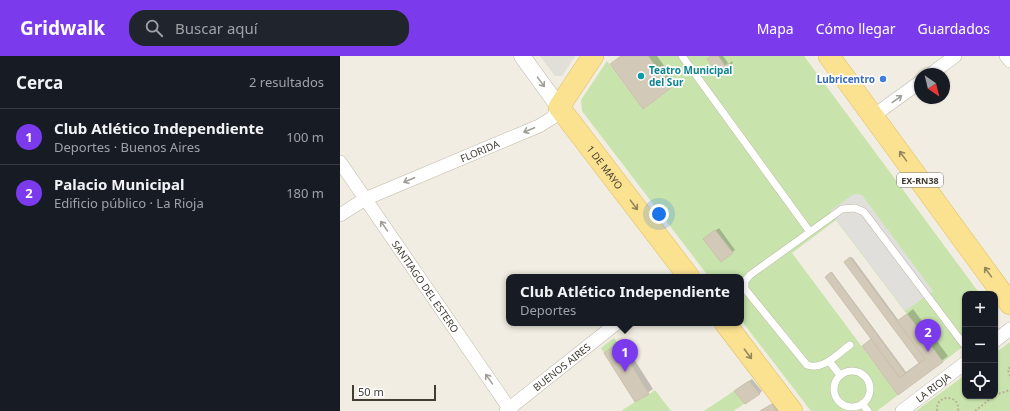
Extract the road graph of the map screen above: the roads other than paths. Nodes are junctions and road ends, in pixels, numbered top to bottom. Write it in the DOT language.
graph roads {
  1 [pos="522,56"];
  2 [pos="593,56"];
  3 [pos="682,56"];
  4 [pos="829,56"];
  5 [pos="955,56"];
  6 [pos="1006,56"];
  7 [pos="1010,61"];
  8 [pos="939,68"];
  9 [pos="914,86"];
  10 [pos="560,107"];
  11 [pos="874,116"];
  12 [pos="340,162"];
  13 [pos="365,199"];
  14 [pos="340,215"];
  15 [pos="810,232"];
  16 [pos="682,274"];
  17 [pos="1010,304"];
  18 [pos="613,326"];
  19 [pos="726,326"];
  20 [pos="1010,329"];
  21 [pos="998,339"];
  22 [pos="962,342"];
  23 [pos="850,345"];
  24 [pos="829,361"];
  25 [pos="962,365"];
  26 [pos="840,375"];
  27 [pos="862,404"];
  28 [pos="509,410"];
  29 [pos="792,411"];
  30 [pos="868,411"];
  31 [pos="902,411"];
  1 -- 10 [label="street, 1 DE MAYO, one-way"];
  2 -- 10 [label="main road, FLORIDA"];
  3 -- 15 [label="lane"];
  4 -- 11 [label="main road, EX-RN38"];
  5 -- 8 [label="street"];
  6 -- 7 [label="street"];
  11 -- 9 [label="street, one-way"];
  10 -- 13 [label="street, FLORIDA, one-way"];
  10 -- 16 [label="main road, 1 DE MAYO, one-way"];
  17 -- 11 [label="main road, EX-RN38, one-way"];
  12 -- 13 [label="street, SANTIAGO DEL ESTERO"];
  13 -- 14 [label="street, FLORIDA"];
  28 -- 13 [label="street, SANTIAGO DEL ESTERO, one-way"];
  15 -- 22 [label="lane"];
  15 -- 24 [label="lane"];
  18 -- 28 [label="street, BUENOS AIRES"];
  19 -- 29 [label="main road, one-way"];
  20 -- 21 [label="street"];
  23 -- 24 [label="lane"];
  24 -- 26 [label="lane"];
  25 -- 31 [label="street, LA RIOJA"];
  26 -- 27 [label="lane"];
  26 -- 27 [label="lane"];
  27 -- 30 [label="lane"];
}
